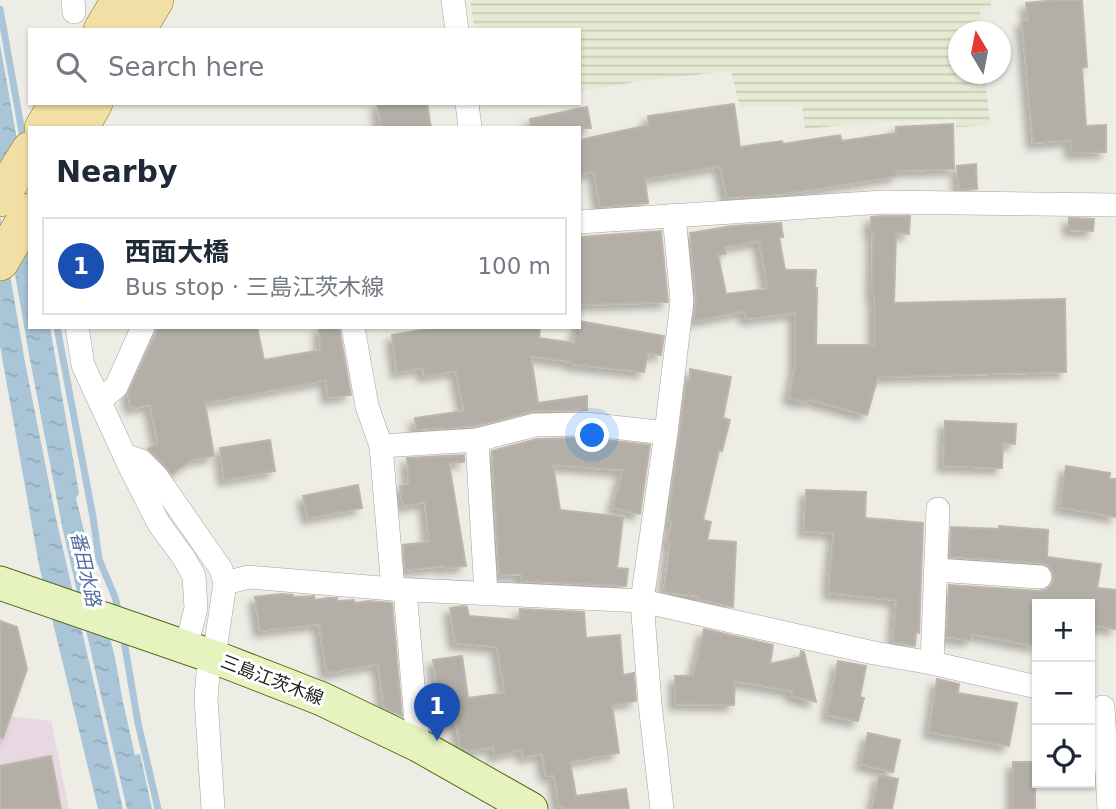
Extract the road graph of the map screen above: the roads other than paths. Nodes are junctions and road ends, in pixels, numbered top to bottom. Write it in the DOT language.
graph roads {
  1 [pos="120,0"];
  2 [pos="155,0"];
  3 [pos="453,0"];
  4 [pos="83,14"];
  5 [pos="138,28"];
  6 [pos="457,28"];
  7 [pos="90,105"];
  8 [pos="467,105"];
  9 [pos="58,119"];
  10 [pos="470,126"];
  11 [pos="28,153"];
  12 [pos="0,198"];
  13 [pos="1116,205"];
  14 [pos="28,215"];
  15 [pos="674,215"];
  16 [pos="581,222"];
  17 [pos="0,262"];
  18 [pos="78,329"];
  19 [pos="142,329"];
  20 [pos="354,329"];
  21 [pos="100,400"];
  22 [pos="666,433"];
  23 [pos="477,440"];
  24 [pos="381,446"];
  25 [pos="125,455"];
  26 [pos="938,509"];
  27 [pos="936,570"];
  28 [pos="1040,577"];
  29 [pos="225,583"];
  30 [pos="10,587"];
  31 [pos="399,590"];
  32 [pos="486,594"];
  33 [pos="642,601"];
  34 [pos="200,652"];
  35 [pos="932,663"];
  36 [pos="1032,686"];
  37 [pos="1103,706"];
  38 [pos="418,745"];
  39 [pos="213,809"];
  40 [pos="531,809"];
  41 [pos="662,809"];
  42 [pos="1109,809"];
  1 -- 4 [label="main road"];
  2 -- 5 [label="main road"];
  3 -- 6 [label="street"];
  7 -- 9 [label="main road"];
  8 -- 10 [label="street"];
  11 -- 12 [label="main road"];
  13 -- 15 [label="street"];
  14 -- 17 [label="main road"];
  15 -- 16 [label="street"];
  15 -- 22 [label="street"];
  18 -- 21 [label="street"];
  19 -- 21 [label="street"];
  20 -- 24 [label="street"];
  21 -- 25 [label="street"];
  22 -- 23 [label="street"];
  22 -- 33 [label="street"];
  23 -- 24 [label="street"];
  23 -- 32 [label="street"];
  24 -- 31 [label="street"];
  25 -- 29 [label="street"];
  25 -- 34 [label="street"];
  26 -- 27 [label="street"];
  27 -- 28 [label="street"];
  27 -- 35 [label="street"];
  29 -- 31 [label="street"];
  29 -- 34 [label="street"];
  30 -- 34 [label="main road, 三島江茨木線"];
  31 -- 32 [label="street"];
  31 -- 38 [label="street"];
  32 -- 33 [label="street"];
  33 -- 35 [label="street"];
  33 -- 41 [label="street"];
  34 -- 38 [label="main road, 三島江茨木線"];
  34 -- 39 [label="street"];
  35 -- 36 [label="street"];
  37 -- 42 [label="street"];
  38 -- 40 [label="main road, 三島江茨木線"];
}
